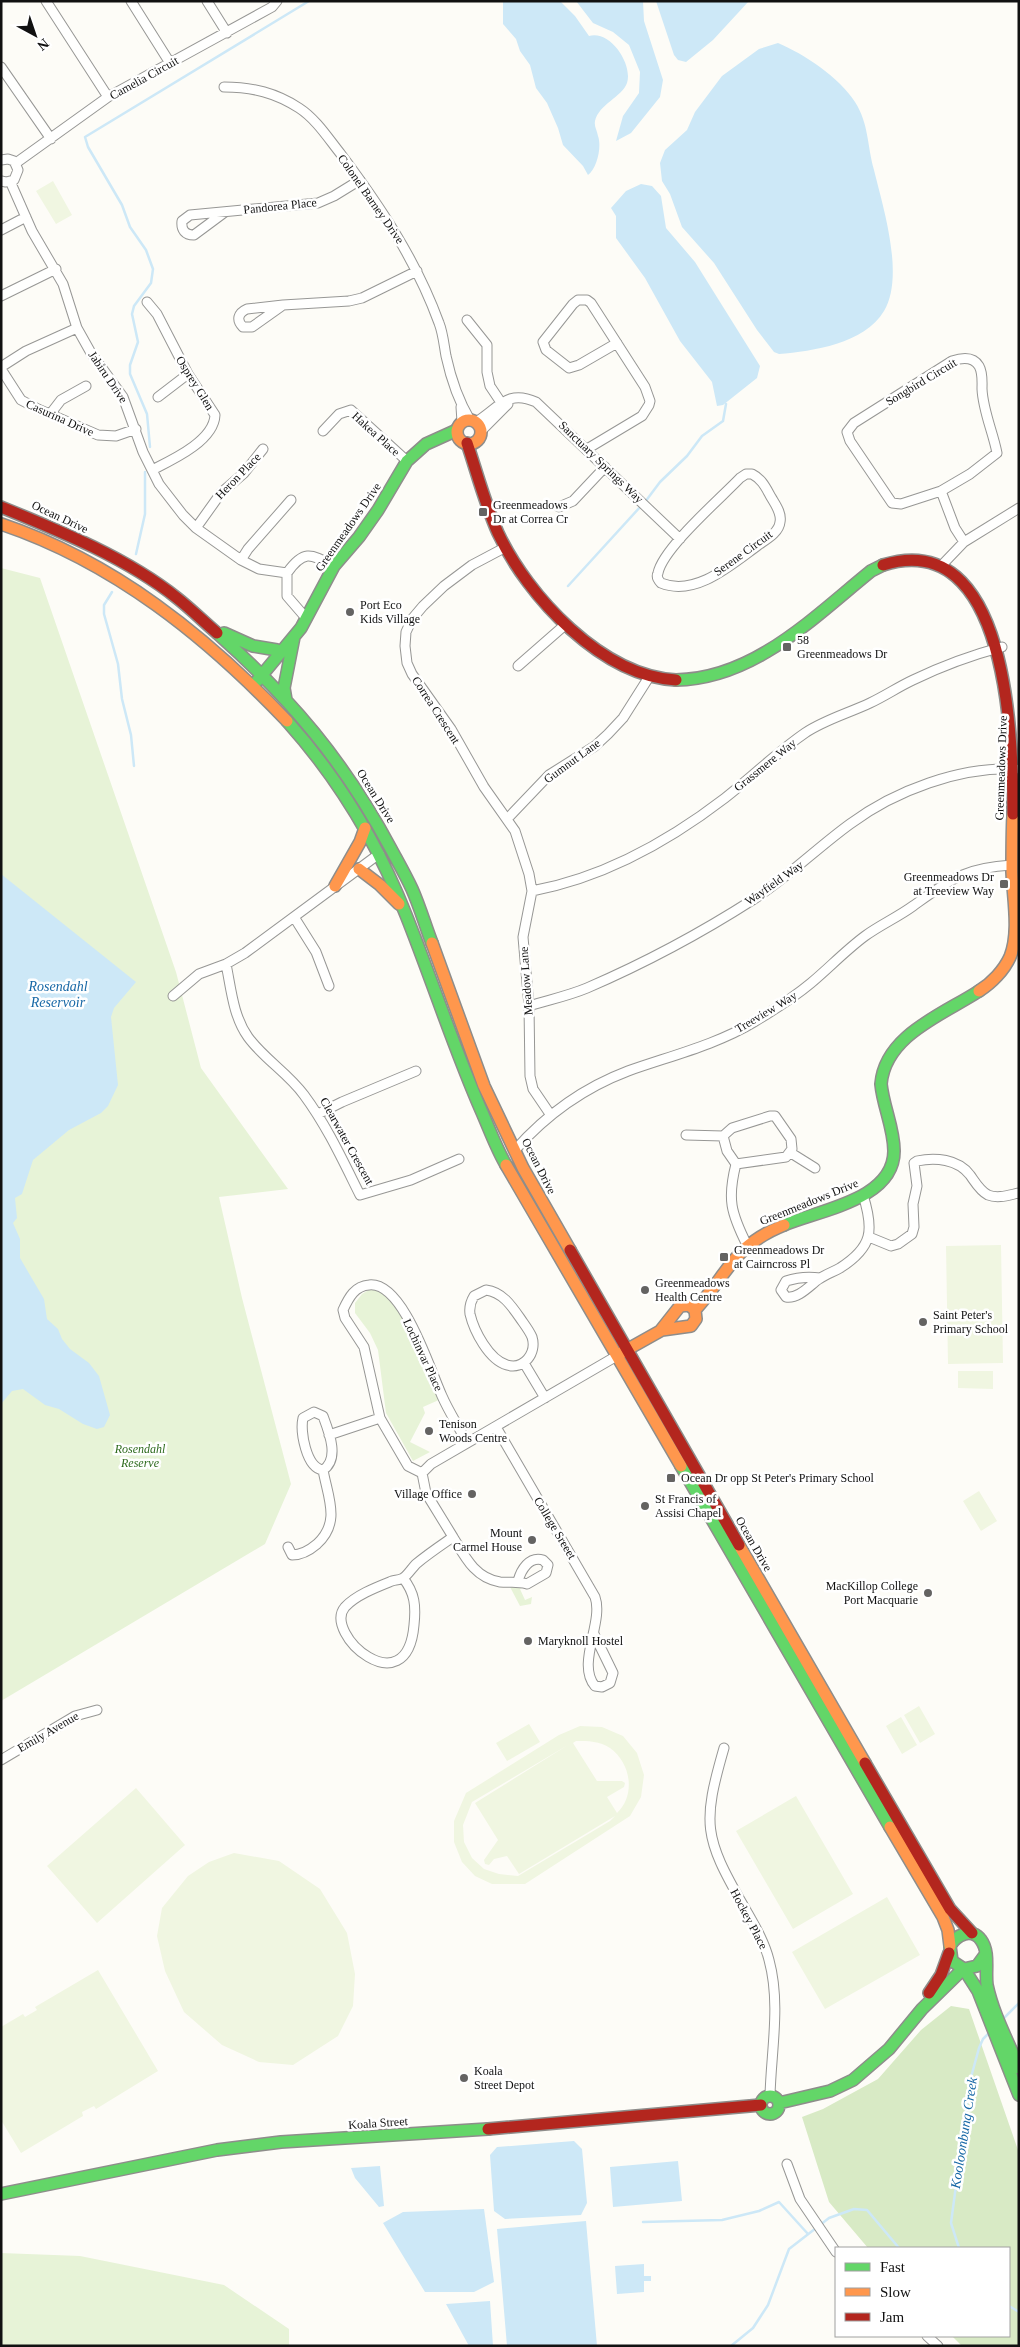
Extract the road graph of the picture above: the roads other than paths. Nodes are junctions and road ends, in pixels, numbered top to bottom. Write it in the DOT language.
graph roads {
  1 [pos="46,1"];
  2 [pos="131,1"];
  3 [pos="207,1"];
  4 [pos="277,1"];
  5 [pos="227,33"];
  6 [pos="170,63"];
  7 [pos="1,66"];
  8 [pos="224,87"];
  9 [pos="108,97"];
  10 [pos="50,138"];
  11 [pos="1,160"];
  12 [pos="16,163"];
  13 [pos="360,180"];
  14 [pos="6,181"];
  15 [pos="225,212"];
  16 [pos="26,217"];
  17 [pos="1,230"];
  18 [pos="56,269"];
  19 [pos="417,271"];
  20 [pos="1,296"];
  21 [pos="147,302"];
  22 [pos="283,305"];
  23 [pos="467,320"];
  24 [pos="77,328"];
  25 [pos="617,343"];
  26 [pos="1,368"];
  27 [pos="188,374"];
  28 [pos="86,386"];
  29 [pos="158,397"];
  30 [pos="503,405"];
  31 [pos="51,413"];
  32 [pos="136,429"];
  33 [pos="322,431"];
  34 [pos="468,431"];
  35 [pos="263,449"];
  36 [pos="587,449"];
  37 [pos="407,461"];
  38 [pos="605,467"];
  39 [pos="152,470"];
  40 [pos="941,491"];
  41 [pos="291,500"];
  42 [pos="1,507"];
  43 [pos="559,508"];
  44 [pos="1019,508"];
  45 [pos="1,524"];
  46 [pos="196,528"];
  47 [pos="680,539"];
  48 [pos="964,542"];
  49 [pos="506,547"];
  50 [pos="241,560"];
  51 [pos="334,566"];
  52 [pos="941,566"];
  53 [pos="287,573"];
  54 [pos="305,620"];
  55 [pos="566,624"];
  56 [pos="212,629"];
  57 [pos="294,637"];
  58 [pos="1002,647"];
  59 [pos="277,650"];
  60 [pos="518,666"];
  61 [pos="260,672"];
  62 [pos="649,676"];
  63 [pos="251,683"];
  64 [pos="286,700"];
  65 [pos="1017,769"];
  66 [pos="508,818"];
  67 [pos="365,828"];
  68 [pos="390,846"];
  69 [pos="379,854"];
  70 [pos="1012,865"];
  71 [pos="359,869"];
  72 [pos="335,886"];
  73 [pos="532,891"];
  74 [pos="405,909"];
  75 [pos="294,917"];
  76 [pos="226,964"];
  77 [pos="329,986"];
  78 [pos="173,996"];
  79 [pos="529,1006"];
  80 [pos="416,1071"];
  81 [pos="318,1114"];
  82 [pos="550,1114"];
  83 [pos="686,1135"];
  84 [pos="723,1136"];
  85 [pos="515,1150"];
  86 [pos="791,1153"];
  87 [pos="458,1159"];
  88 [pos="736,1164"];
  89 [pos="815,1168"];
  90 [pos="1019,1194"];
  91 [pos="863,1195"];
  92 [pos="869,1237"];
  93 [pos="747,1245"];
  94 [pos="820,1278"];
  95 [pos="692,1308"];
  96 [pos="676,1321"];
  97 [pos="627,1350"];
  98 [pos="615,1356"];
  99 [pos="524,1363"];
  100 [pos="545,1398"];
  101 [pos="380,1418"];
  102 [pos="496,1427"];
  103 [pos="329,1435"];
  104 [pos="468,1443"];
  105 [pos="323,1470"];
  106 [pos="422,1473"];
  107 [pos="453,1537"];
  108 [pos="288,1547"];
  109 [pos="403,1578"];
  110 [pos="523,1583"];
  111 [pos="594,1634"];
  112 [pos="97,1710"];
  113 [pos="724,1748"];
  114 [pos="1,1760"];
  115 [pos="972,1934"];
  116 [pos="950,1950"];
  117 [pos="985,1955"];
  118 [pos="963,1969"];
  119 [pos="922,2009"];
  120 [pos="992,2012"];
  121 [pos="1006,2047"];
  122 [pos="1019,2068"];
  123 [pos="1019,2095"];
  124 [pos="775,2100"];
  125 [pos="761,2105"];
  126 [pos="788,2164"];
  127 [pos="1,2194"];
  128 [pos="835,2251"];
  129 [pos="928,2337"];
  130 [pos="938,2346"];
  1 -- 9 [label="street"];
  2 -- 6 [label="street"];
  3 -- 5 [label="street"];
  4 -- 5 [label="street, Camelia Circuit"];
  5 -- 6 [label="street, Camelia Circuit"];
  6 -- 9 [label="street, Camelia Circuit"];
  7 -- 10 [label="street"];
  8 -- 13 [label="street, Colonel Barney Drive"];
  9 -- 10 [label="street, Camelia Circuit"];
  10 -- 12 [label="street, Camelia Circuit"];
  11 -- 12 [label="street"];
  12 -- 14 [label="street"];
  13 -- 15 [label="street, Pandorea Place"];
  13 -- 19 [label="street, Colonel Barney Drive"];
  14 -- 16 [label="street, Jabiru Drive"];
  16 -- 17 [label="street"];
  16 -- 18 [label="street, Jabiru Drive"];
  18 -- 20 [label="street"];
  18 -- 24 [label="street, Jabiru Drive"];
  19 -- 22 [label="street"];
  19 -- 34 [label="street, Colonel Barney Drive"];
  21 -- 27 [label="street, Osprey Glen"];
  23 -- 30 [label="street"];
  24 -- 26 [label="street"];
  24 -- 32 [label="street, Jabiru Drive"];
  25 -- 25 [label="street"];
  25 -- 36 [label="street"];
  26 -- 31 [label="street, Casurina Drive"];
  27 -- 29 [label="street"];
  27 -- 39 [label="street, Osprey Glen"];
  28 -- 31 [label="street"];
  30 -- 34 [label="street, Sanctuary Springs Way"];
  30 -- 36 [label="street, Sanctuary Springs Way"];
  31 -- 32 [label="street, Casurina Drive"];
  32 -- 39 [label="street, Jabiru Drive"];
  33 -- 37 [label="street, Hakea Place"];
  34 -- 37 [label="main road, Greenmeadows Drive"];
  34 -- 49 [label="main road, Greenmeadows Drive"];
  35 -- 46 [label="street, Heron Place"];
  36 -- 38 [label="street, Sanctuary Springs Way"];
  37 -- 51 [label="main road, Greenmeadows Drive"];
  38 -- 43 [label="street"];
  38 -- 47 [label="street, Sanctuary Springs Way"];
  39 -- 46 [label="street, Jabiru Drive"];
  40 -- 40 [label="street, Songbird Circuit"];
  40 -- 48 [label="street"];
  41 -- 50 [label="street"];
  42 -- 56 [label="main road, Ocean Drive"];
  44 -- 48 [label="street"];
  45 -- 63 [label="main road, Ocean Drive"];
  46 -- 50 [label="street, Jabiru Drive"];
  47 -- 47 [label="street, Serene Circuit"];
  48 -- 52 [label="street"];
  49 -- 55 [label="main road, Greenmeadows Drive"];
  49 -- 66 [label="street, Correa Crescent"];
  50 -- 53 [label="street, Jabiru Drive"];
  51 -- 53 [label="street"];
  51 -- 54 [label="main road, Greenmeadows Drive"];
  52 -- 58 [label="main road, Greenmeadows Drive"];
  52 -- 62 [label="main road, Greenmeadows Drive"];
  53 -- 54 [label="street"];
  54 -- 57 [label="main road, Greenmeadows Drive"];
  54 -- 59 [label="main road, Greenmeadows Drive"];
  55 -- 60 [label="street"];
  55 -- 62 [label="main road, Greenmeadows Drive"];
  56 -- 59 [label="main road"];
  56 -- 61 [label="main road, Ocean Drive"];
  57 -- 61 [label="main road, Greenmeadows Drive"];
  57 -- 64 [label="main road"];
  58 -- 65 [label="main road, Greenmeadows Drive"];
  58 -- 73 [label="street, Grassmere Way"];
  59 -- 61 [label="main road, Greenmeadows Drive"];
  61 -- 63 [label="main road, Greenmeadows Drive"];
  61 -- 64 [label="main road, Ocean Drive"];
  62 -- 66 [label="street, Gumnut Lane"];
  63 -- 67 [label="main road, Ocean Drive"];
  64 -- 68 [label="main road, Ocean Drive"];
  65 -- 70 [label="main road, Greenmeadows Drive"];
  65 -- 79 [label="street, Wayfield Way"];
  66 -- 73 [label="street, Meadow Lane"];
  67 -- 69 [label="main road, Ocean Drive"];
  67 -- 72 [label="main road"];
  68 -- 69 [label="main road"];
  68 -- 85 [label="main road, Ocean Drive"];
  69 -- 71 [label="street"];
  69 -- 74 [label="main road, Ocean Drive"];
  70 -- 82 [label="street, Treeview Way"];
  70 -- 91 [label="main road, Greenmeadows Drive"];
  71 -- 72 [label="street"];
  71 -- 74 [label="main road"];
  72 -- 75 [label="street"];
  73 -- 79 [label="street, Meadow Lane"];
  74 -- 98 [label="main road, Ocean Drive"];
  75 -- 76 [label="street"];
  75 -- 77 [label="street"];
  76 -- 78 [label="street"];
  76 -- 81 [label="street, Clearwater Crescent"];
  79 -- 82 [label="street, Meadow Lane"];
  80 -- 81 [label="street"];
  81 -- 87 [label="street, Clearwater Crescent"];
  82 -- 85 [label="street, Treeview Way"];
  83 -- 84 [label="street"];
  84 -- 86 [label="street"];
  84 -- 88 [label="street"];
  85 -- 97 [label="main road, Ocean Drive"];
  86 -- 88 [label="street"];
  86 -- 89 [label="street"];
  88 -- 93 [label="street"];
  90 -- 92 [label="street"];
  91 -- 92 [label="street"];
  91 -- 93 [label="main road, Greenmeadows Drive"];
  92 -- 94 [label="street"];
  93 -- 95 [label="main road, Greenmeadows Drive"];
  95 -- 96 [label="main road, Greenmeadows Drive"];
  95 -- 96 [label="main road, Greenmeadows Drive"];
  96 -- 97 [label="main road, Greenmeadows Drive"];
  97 -- 98 [label="main road, Greenmeadows Drive"];
  97 -- 115 [label="main road, Ocean Drive"];
  98 -- 100 [label="street"];
  98 -- 116 [label="main road, Ocean Drive"];
  99 -- 99 [label="street"];
  99 -- 100 [label="street"];
  100 -- 102 [label="street"];
  101 -- 103 [label="street"];
  101 -- 104 [label="street, Lochinvar Place"];
  101 -- 106 [label="street, Lochinvar Place"];
  102 -- 104 [label="street"];
  102 -- 111 [label="street, College Sreeet"];
  103 -- 105 [label="street"];
  103 -- 105 [label="street"];
  104 -- 106 [label="street"];
  105 -- 108 [label="street"];
  106 -- 107 [label="street"];
  107 -- 109 [label="street"];
  107 -- 110 [label="street"];
  109 -- 109 [label="street"];
  111 -- 111 [label="street"];
  112 -- 114 [label="street, Emily Avenue"];
  113 -- 124 [label="street, Hockey Place"];
  115 -- 116 [label="main road"];
  115 -- 117 [label="main road"];
  116 -- 118 [label="main road"];
  116 -- 119 [label="main road"];
  117 -- 118 [label="main road"];
  117 -- 120 [label="main road"];
  118 -- 119 [label="main road"];
  118 -- 120 [label="main road"];
  119 -- 124 [label="main road"];
  120 -- 121 [label="main road"];
  121 -- 122 [label="main road"];
  121 -- 123 [label="main road"];
  124 -- 125 [label="main road"];
  124 -- 125 [label="main road"];
  125 -- 127 [label="main road, Koala Street"];
  126 -- 128 [label="street"];
  129 -- 130 [label="street"];
}
